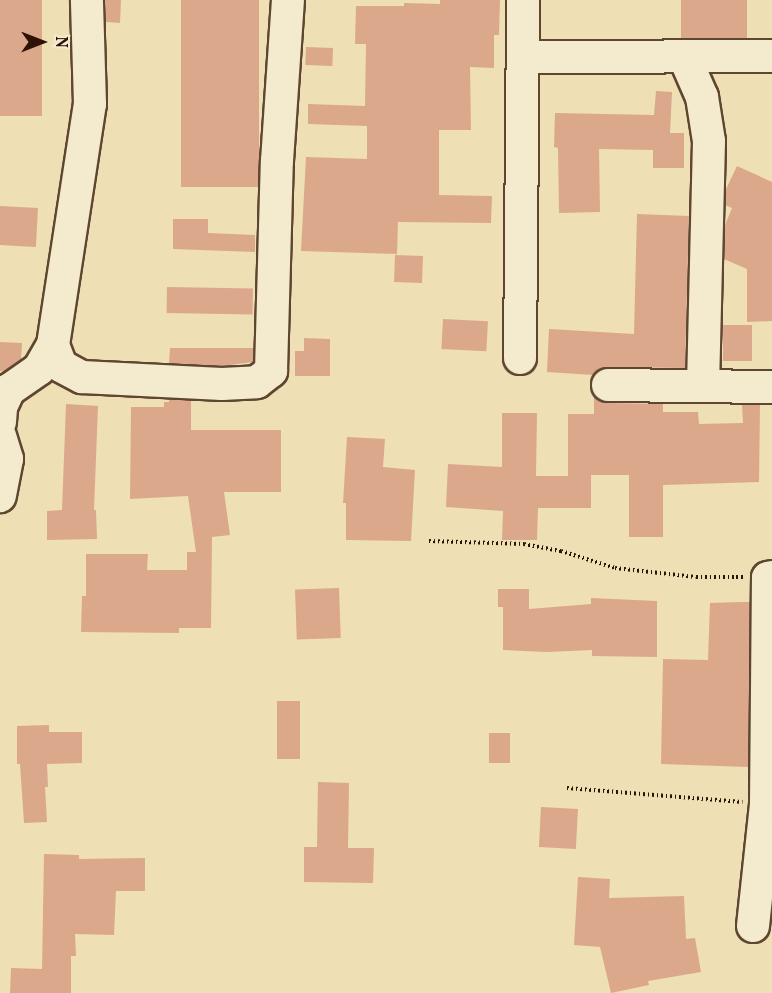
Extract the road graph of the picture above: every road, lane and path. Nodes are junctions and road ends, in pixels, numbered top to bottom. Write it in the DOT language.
graph roads {
  1 [pos="87,0"];
  2 [pos="288,0"];
  3 [pos="523,0"];
  4 [pos="684,56"];
  5 [pos="772,56"];
  6 [pos="524,57"];
  7 [pos="53,345"];
  8 [pos="520,358"];
  9 [pos="608,385"];
  10 [pos="703,386"];
  11 [pos="772,387"];
  12 [pos="0,422"];
  13 [pos="0,436"];
  14 [pos="0,496"];
  15 [pos="429,541"];
  16 [pos="770,578"];
  17 [pos="567,788"];
  18 [pos="769,805"];
  19 [pos="753,926"];
  1 -- 7 [label="street"];
  2 -- 7 [label="street"];
  3 -- 6 [label="street"];
  4 -- 5 [label="street"];
  4 -- 6 [label="street"];
  4 -- 10 [label="street"];
  6 -- 8 [label="street"];
  7 -- 12 [label="street"];
  9 -- 10 [label="street"];
  10 -- 11 [label="street"];
  13 -- 14 [label="street"];
  15 -- 16 [label="path"];
  16 -- 18 [label="street"];
  17 -- 18 [label="path"];
  18 -- 19 [label="street"];
}
